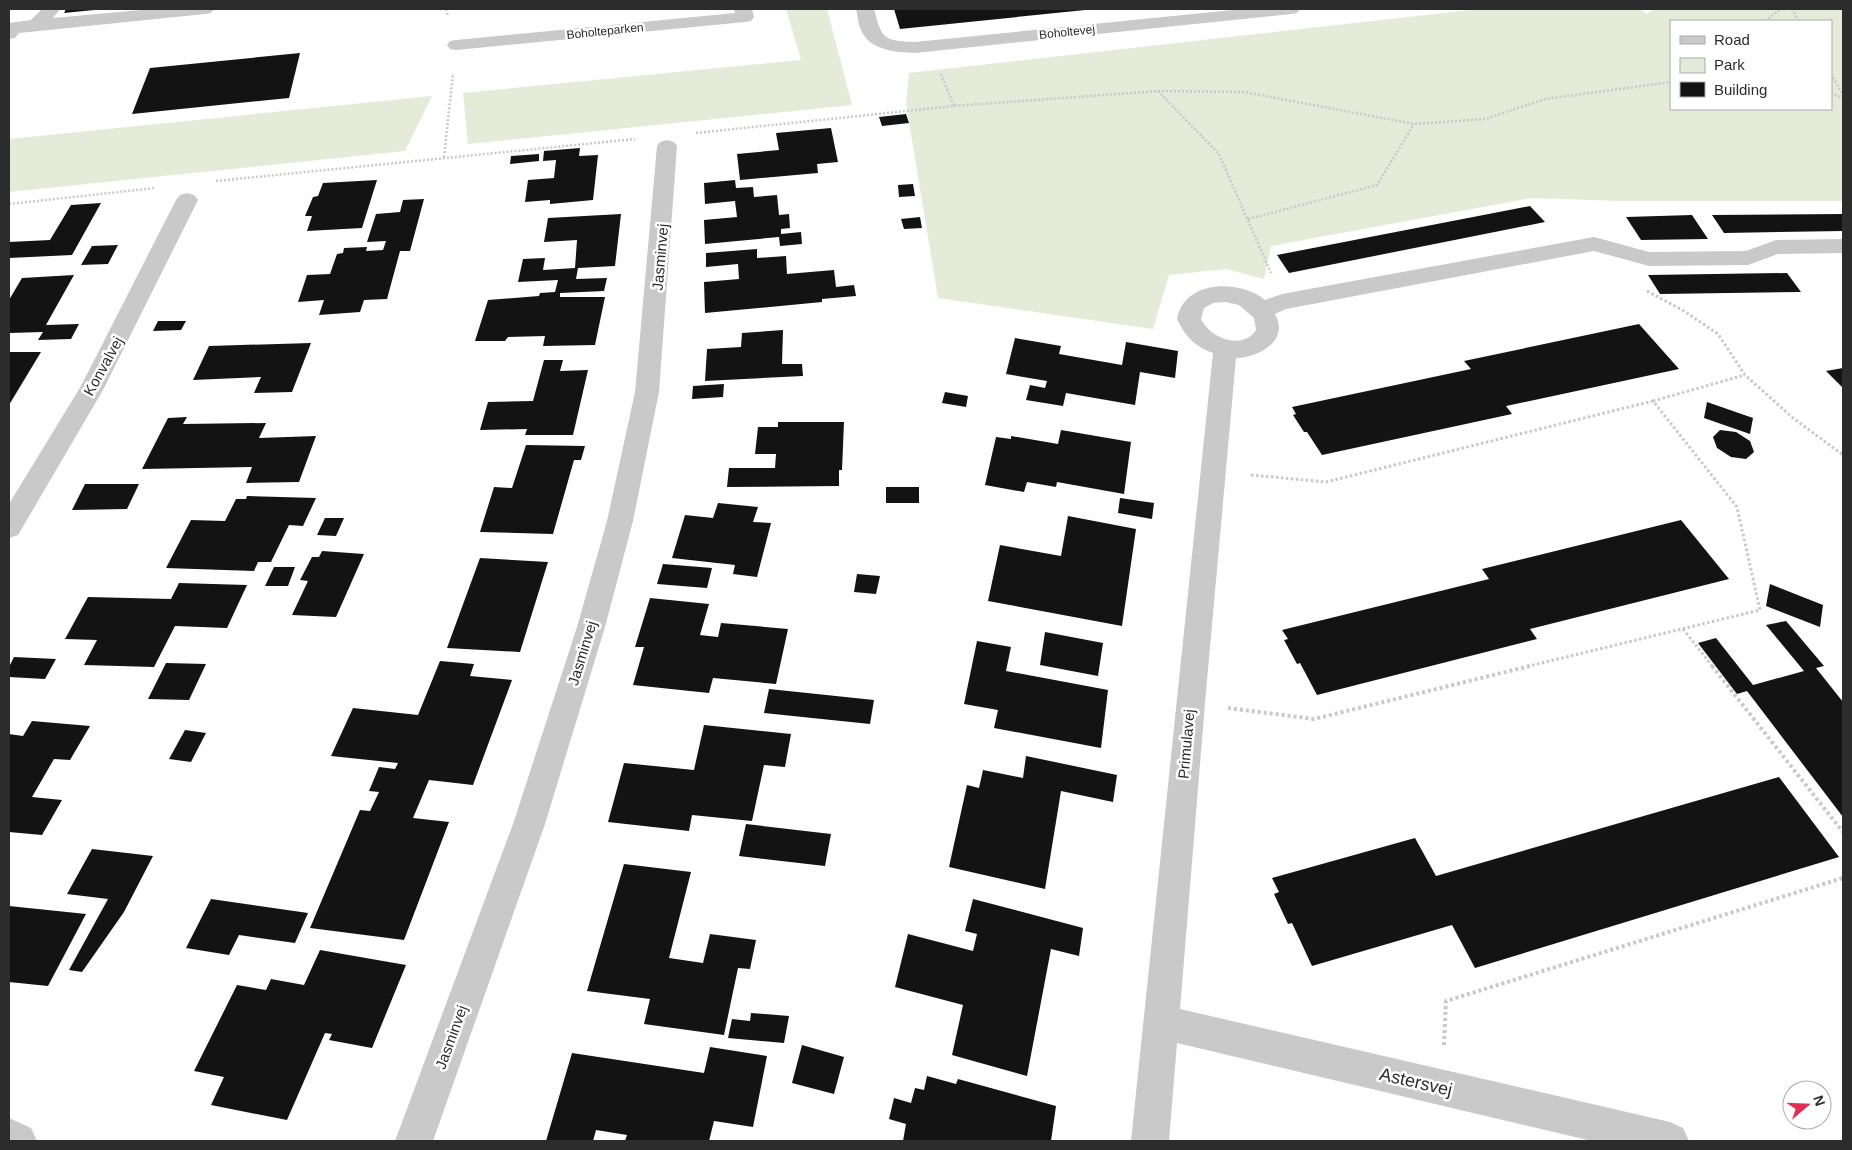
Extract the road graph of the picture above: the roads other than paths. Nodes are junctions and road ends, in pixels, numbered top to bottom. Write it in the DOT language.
graph roads {
  1 [pos="51,9"];
  2 [pos="205,9"];
  3 [pos="744,9"];
  4 [pos="865,9"];
  5 [pos="1291,9"];
  6 [pos="129,12"];
  7 [pos="37,25"];
  8 [pos="9,34"];
  9 [pos="456,45"];
  10 [pos="677,140"];
  11 [pos="187,200"];
  12 [pos="1843,246"];
  13 [pos="1272,306"];
  14 [pos="1225,348"];
  15 [pos="9,527"];
  16 [pos="1162,1022"];
  17 [pos="9,1137"];
  18 [pos="18,1141"];
  19 [pos="414,1141"];
  20 [pos="1150,1141"];
  21 [pos="1670,1141"];
  1 -- 7 [label="street"];
  2 -- 6 [label="street"];
  3 -- 9 [label="street, Boholteparken"];
  4 -- 5 [label="street, Boholtevej"];
  6 -- 7 [label="street"];
  7 -- 8 [label="street"];
  10 -- 19 [label="street, Jasminvej"];
  11 -- 15 [label="street, Konvalvej"];
  12 -- 13 [label="street"];
  13 -- 14 [label="street"];
  13 -- 14 [label="street"];
  14 -- 16 [label="street, Primulavej"];
  16 -- 20 [label="street, Primulavej"];
  16 -- 21 [label="street, Astersvej"];
  17 -- 18 [label="street"];
}
